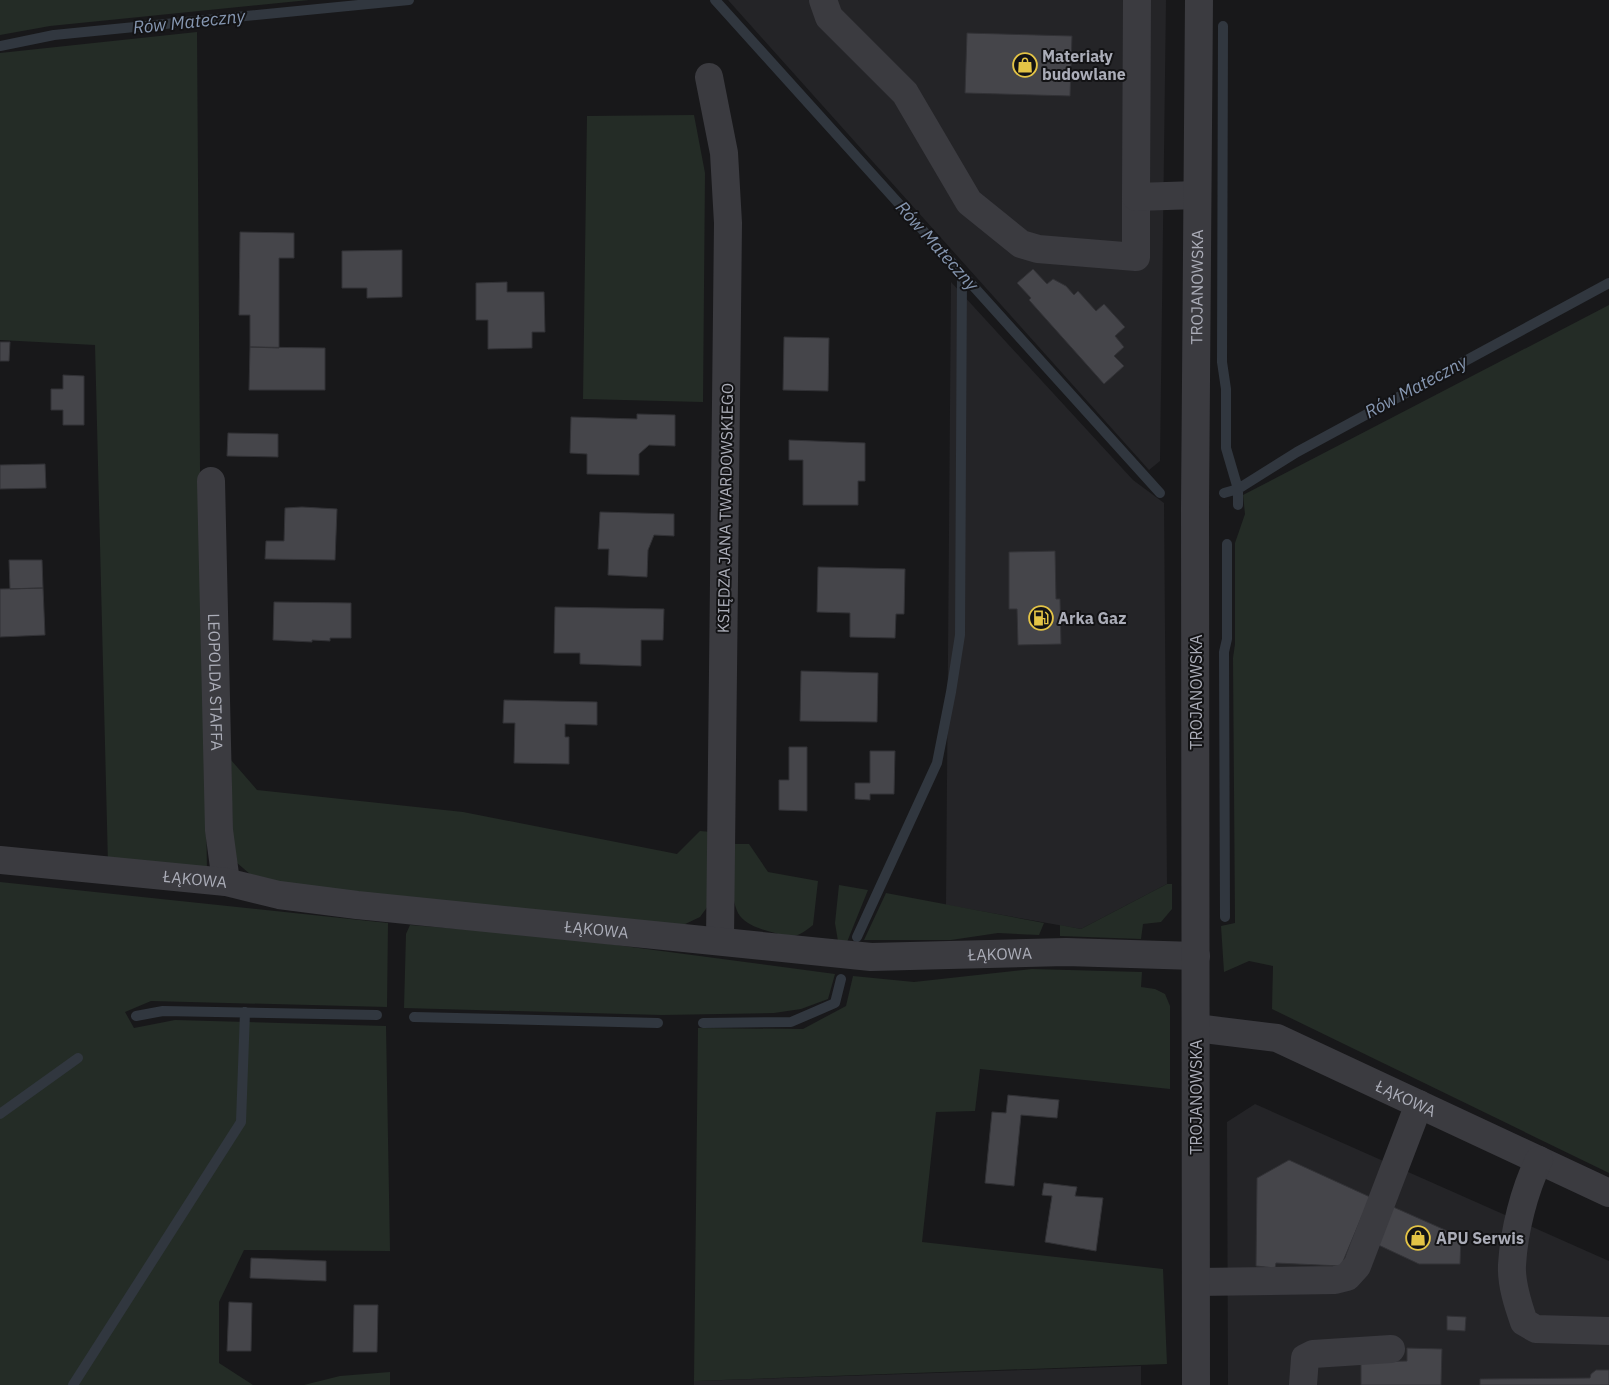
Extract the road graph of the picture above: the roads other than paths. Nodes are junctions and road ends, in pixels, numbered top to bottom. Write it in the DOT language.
graph roads {
  1 [pos="823,0"];
  2 [pos="1137,0"];
  3 [pos="1199,0"];
  4 [pos="709,77"];
  5 [pos="1198,195"];
  6 [pos="1136,197"];
  7 [pos="211,481"];
  8 [pos="0,860"];
  9 [pos="226,882"];
  10 [pos="720,940"];
  11 [pos="1196,956"];
  12 [pos="1196,1028"];
  13 [pos="1419,1104"];
  14 [pos="1539,1160"];
  15 [pos="1609,1193"];
  16 [pos="1196,1282"];
  17 [pos="1609,1331"];
  18 [pos="1392,1349"];
  19 [pos="1196,1385"];
  20 [pos="1303,1385"];
  1 -- 6 [label="street"];
  2 -- 6 [label="street"];
  3 -- 5 [label="street, TROJANOWSKA"];
  4 -- 10 [label="street, KSIĘDZA JANA TWARDOWSKIEGO"];
  5 -- 6 [label="street"];
  5 -- 11 [label="street, TROJANOWSKA"];
  7 -- 9 [label="street, LEOPOLDA STAFFA"];
  8 -- 9 [label="street, ŁĄKOWA"];
  9 -- 10 [label="street, ŁĄKOWA"];
  10 -- 11 [label="street, ŁĄKOWA"];
  11 -- 12 [label="street, TROJANOWSKA"];
  12 -- 13 [label="street, ŁĄKOWA"];
  12 -- 16 [label="street, TROJANOWSKA"];
  13 -- 14 [label="street, ŁĄKOWA"];
  13 -- 16 [label="street"];
  14 -- 15 [label="street, ŁĄKOWA"];
  14 -- 17 [label="street"];
  16 -- 19 [label="street, TROJANOWSKA"];
  18 -- 20 [label="street"];
}
